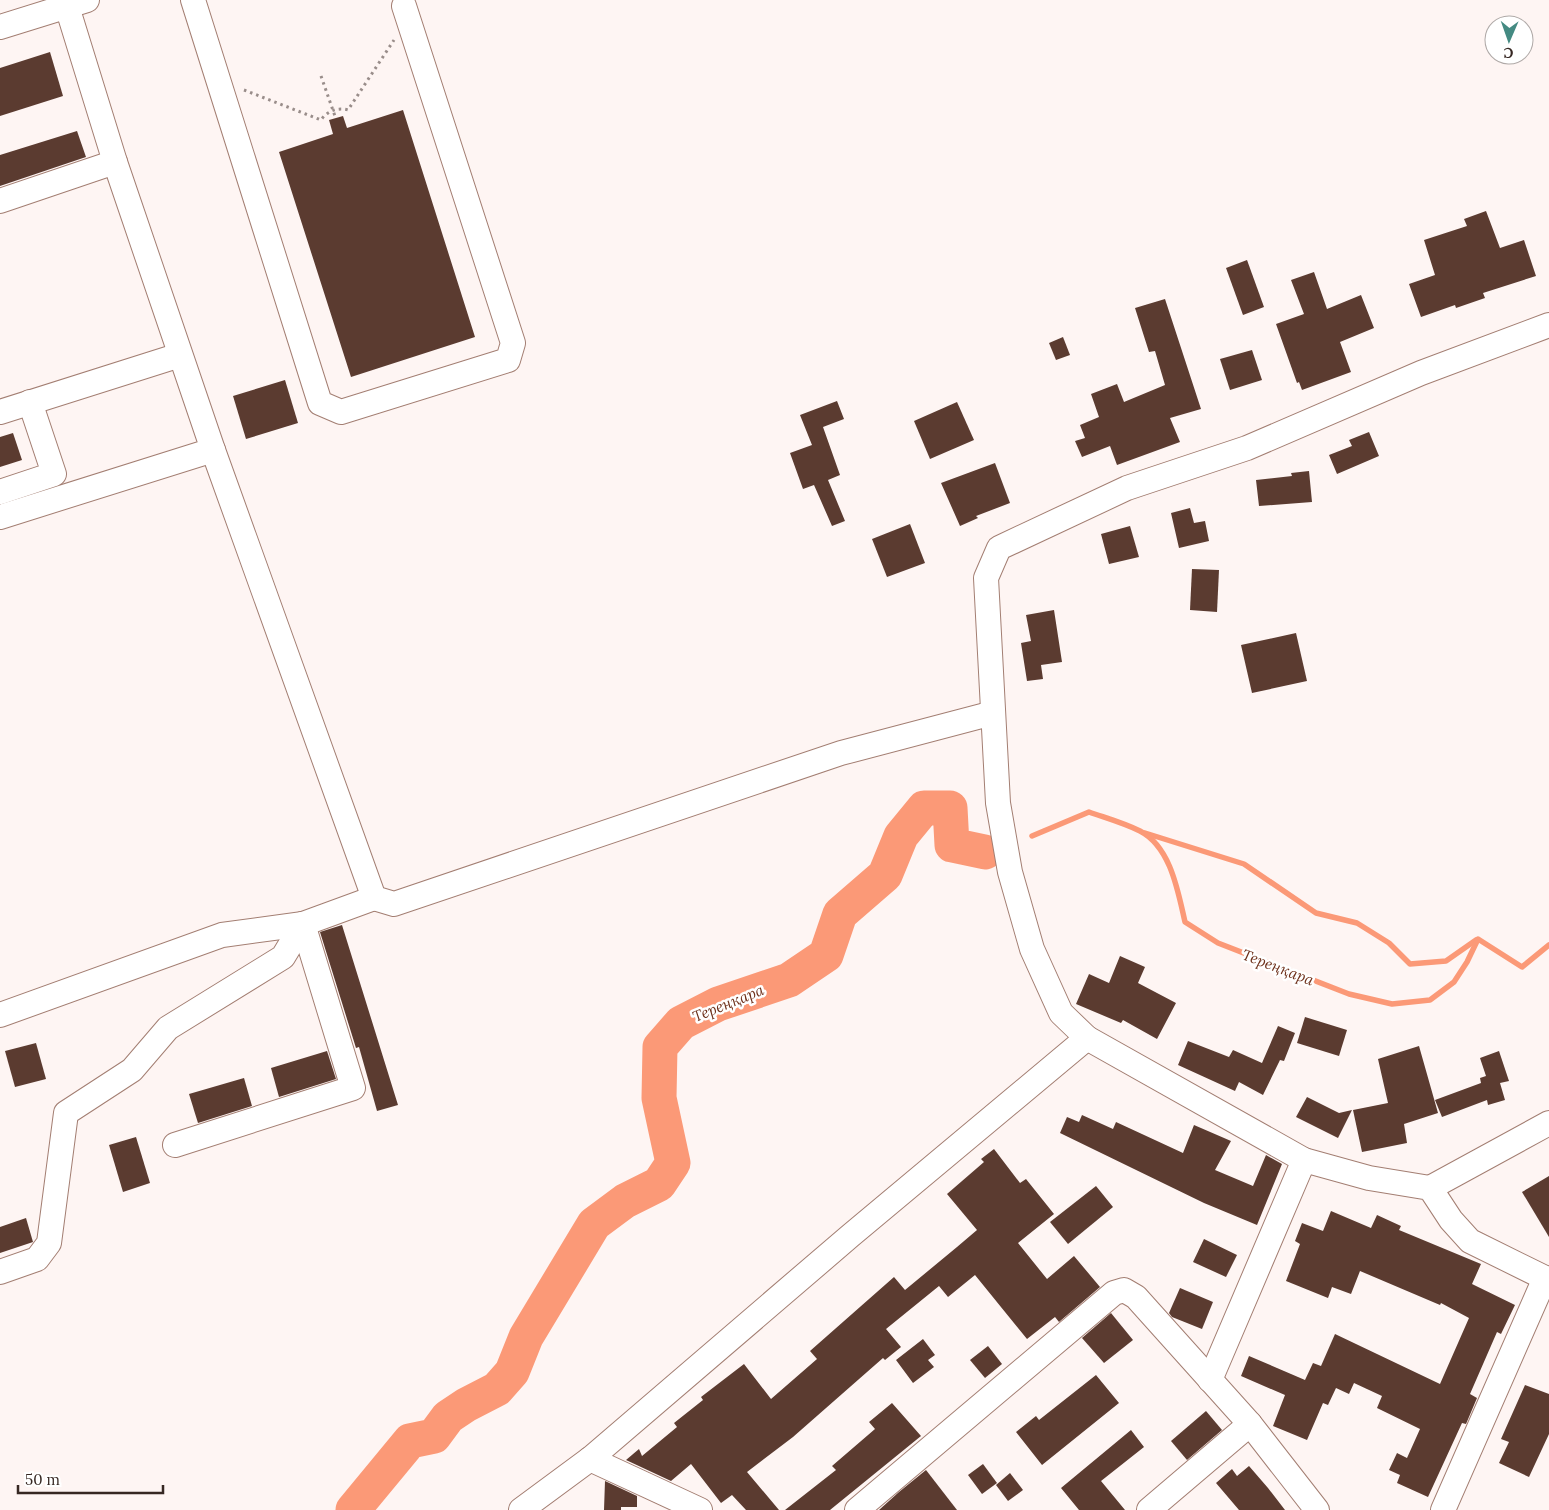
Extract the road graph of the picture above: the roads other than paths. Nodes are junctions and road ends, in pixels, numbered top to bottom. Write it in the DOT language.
graph roads {
  1 [pos="193,0"];
  2 [pos="73,2"];
  3 [pos="406,12"];
  4 [pos="0,26"];
  5 [pos="115,162"];
  6 [pos="0,201"];
  7 [pos="1549,325"];
  8 [pos="180,355"];
  9 [pos="30,402"];
  10 [pos="0,412"];
  11 [pos="213,450"];
  12 [pos="0,492"];
  13 [pos="0,517"];
  14 [pos="993,713"];
  15 [pos="374,898"];
  16 [pos="303,924"];
  17 [pos="0,1015"];
  18 [pos="1087,1038"];
  19 [pos="1549,1123"];
  20 [pos="175,1145"];
  21 [pos="1304,1160"];
  22 [pos="1430,1188"];
  23 [pos="0,1272"];
  24 [pos="1547,1279"];
  25 [pos="1210,1380"];
  26 [pos="1250,1424"];
  27 [pos="590,1459"];
  28 [pos="521,1510"];
  29 [pos="700,1510"];
  30 [pos="857,1510"];
  31 [pos="1149,1510"];
  32 [pos="1317,1510"];
  33 [pos="1443,1510"];
  1 -- 3 [label="street"];
  2 -- 4 [label="street"];
  2 -- 5 [label="street"];
  5 -- 6 [label="street"];
  5 -- 8 [label="street"];
  7 -- 14 [label="street"];
  8 -- 9 [label="street"];
  8 -- 11 [label="street"];
  9 -- 10 [label="street"];
  9 -- 12 [label="street"];
  11 -- 13 [label="street"];
  11 -- 15 [label="street"];
  14 -- 15 [label="street"];
  14 -- 18 [label="street"];
  15 -- 16 [label="street"];
  16 -- 17 [label="street"];
  16 -- 20 [label="street"];
  16 -- 23 [label="street"];
  18 -- 21 [label="street"];
  18 -- 27 [label="street"];
  19 -- 22 [label="street"];
  21 -- 22 [label="street"];
  21 -- 25 [label="street"];
  22 -- 24 [label="street"];
  24 -- 33 [label="street"];
  25 -- 26 [label="street"];
  25 -- 30 [label="street"];
  26 -- 31 [label="street"];
  26 -- 32 [label="street"];
  27 -- 28 [label="street"];
  27 -- 29 [label="street"];
}
